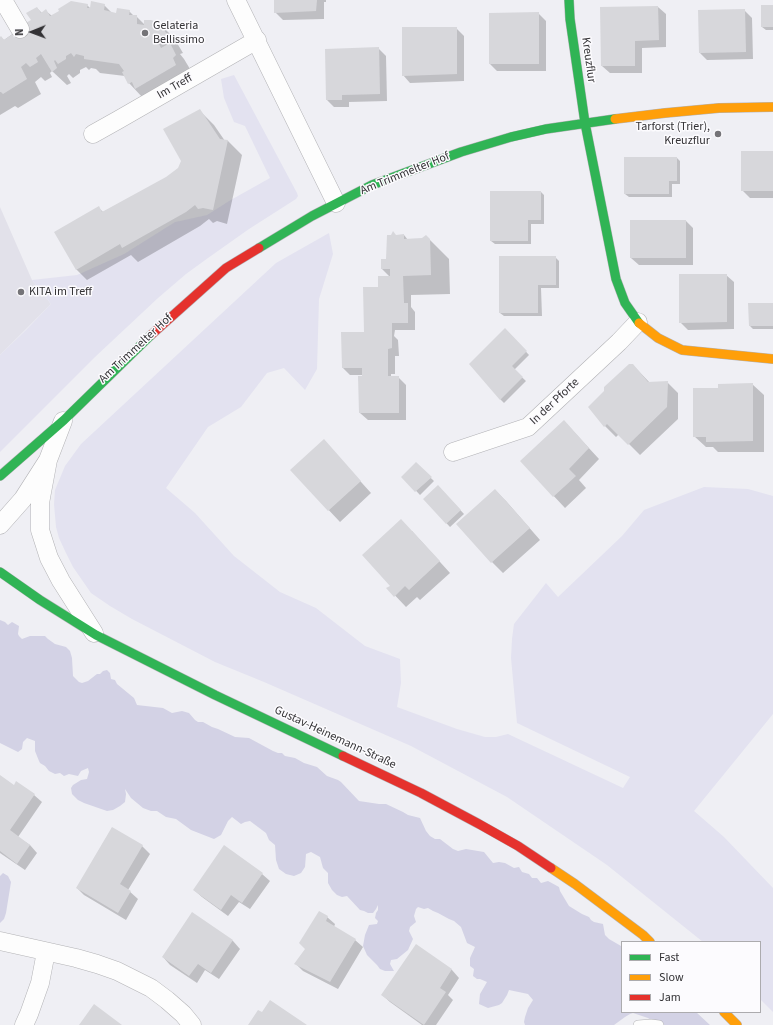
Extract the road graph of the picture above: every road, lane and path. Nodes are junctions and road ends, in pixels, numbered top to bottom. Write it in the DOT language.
graph roads {
  1 [pos="236,0"];
  2 [pos="569,0"];
  3 [pos="4,2"];
  4 [pos="20,29"];
  5 [pos="257,40"];
  6 [pos="773,107"];
  7 [pos="585,123"];
  8 [pos="93,134"];
  9 [pos="336,204"];
  10 [pos="638,322"];
  11 [pos="773,359"];
  12 [pos="64,420"];
  13 [pos="453,452"];
  14 [pos="48,460"];
  15 [pos="0,476"];
  16 [pos="0,525"];
  17 [pos="0,572"];
  18 [pos="96,635"];
  19 [pos="0,940"];
  20 [pos="649,941"];
  21 [pos="46,952"];
  22 [pos="725,1013"];
  23 [pos="24,1025"];
  24 [pos="192,1025"];
  25 [pos="638,1025"];
  26 [pos="659,1025"];
  27 [pos="737,1025"];
  1 -- 5 [label="street"];
  2 -- 7 [label="street, Kreuzflur"];
  3 -- 4 [label="street"];
  5 -- 8 [label="street, Im Treff"];
  5 -- 9 [label="street"];
  6 -- 7 [label="street, Am Trimmelter Hof"];
  7 -- 9 [label="street, Am Trimmelter Hof"];
  7 -- 10 [label="street"];
  9 -- 12 [label="street, Am Trimmelter Hof"];
  10 -- 11 [label="street"];
  10 -- 13 [label="street, In der Pforte"];
  12 -- 14 [label="street, Am Trimmelter Hof"];
  12 -- 15 [label="street, Am Trimmelter Hof"];
  14 -- 16 [label="street, Am Trimmelter Hof"];
  14 -- 18 [label="street, Am Trimmelter Hof"];
  17 -- 18 [label="street, Gustav-Heinemann-Straße"];
  18 -- 20 [label="street, Gustav-Heinemann-Straße"];
  19 -- 21 [label="street"];
  21 -- 23 [label="street"];
  21 -- 24 [label="street"];
  22 -- 27 [label="street"];
  25 -- 26 [label="lane"];
}
